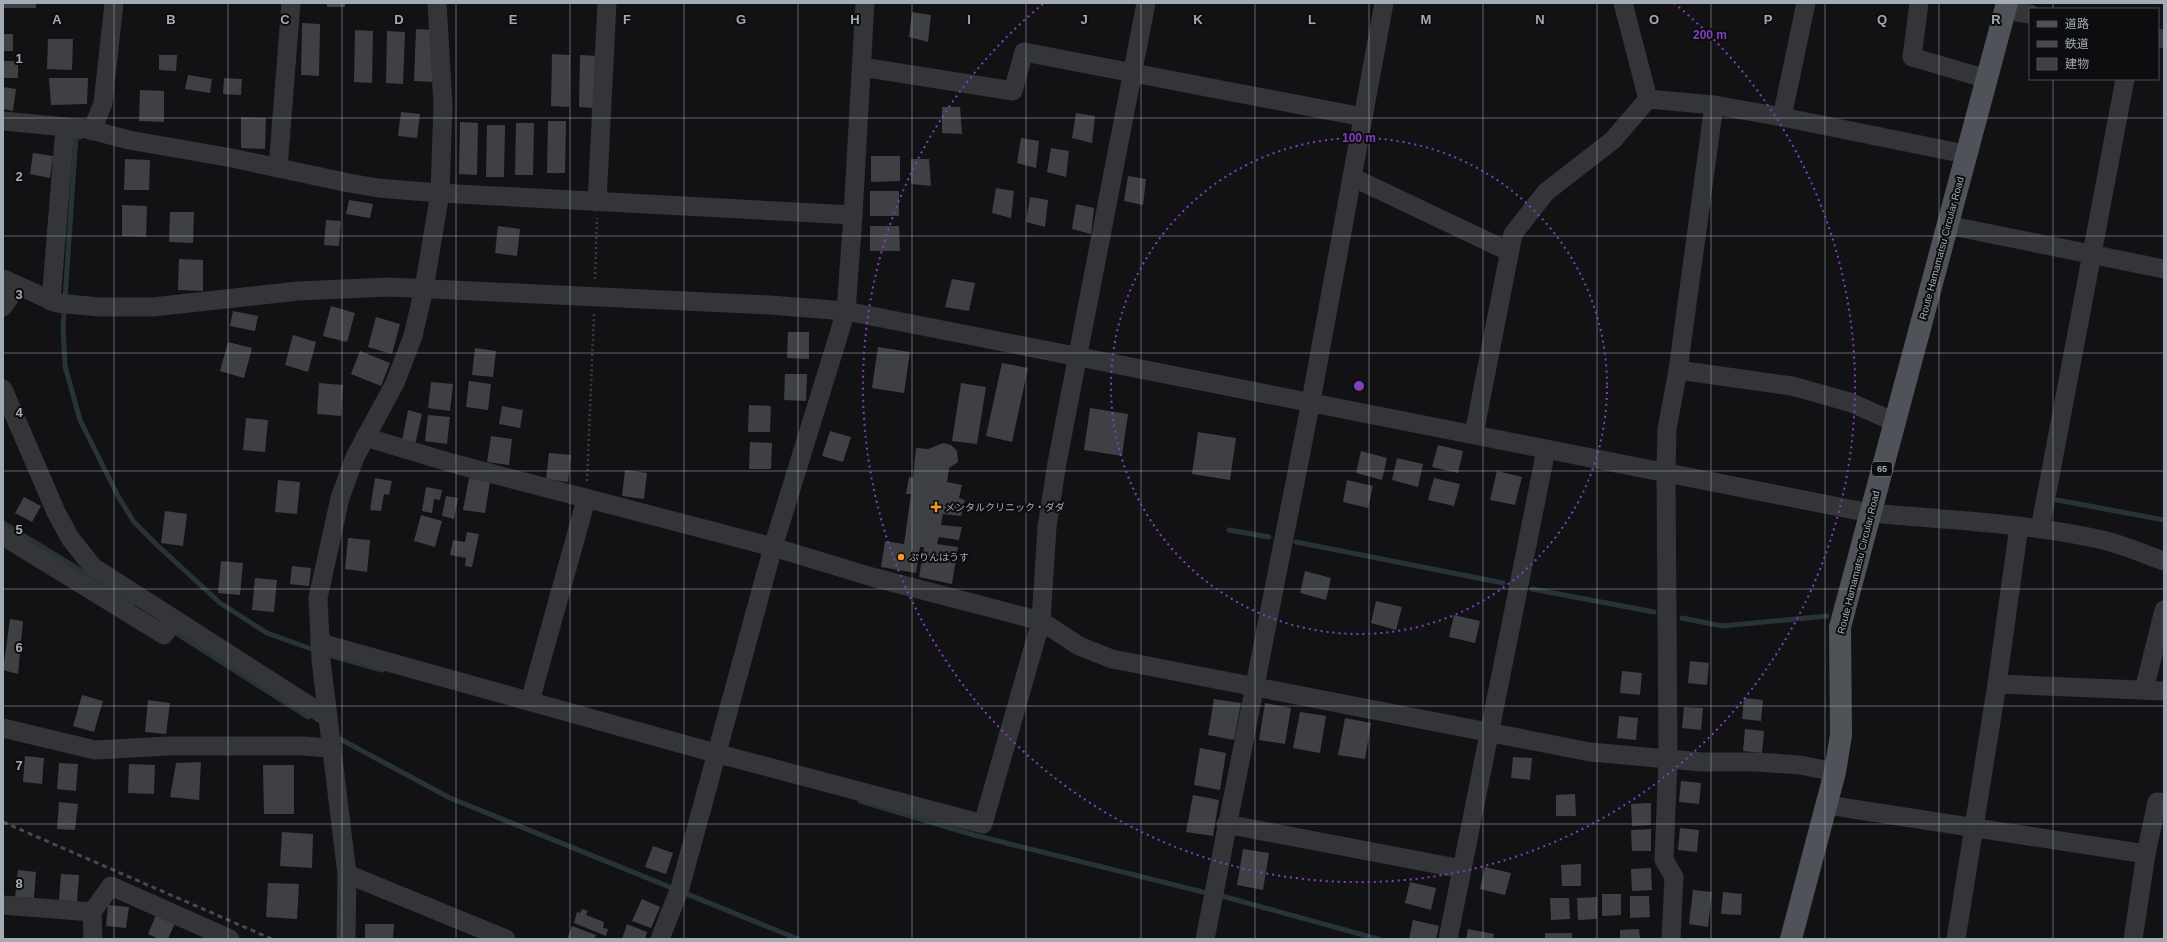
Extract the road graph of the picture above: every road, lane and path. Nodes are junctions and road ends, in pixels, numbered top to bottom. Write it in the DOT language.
graph roads {
  1 [pos="114,3"];
  2 [pos="291,3"];
  3 [pos="437,3"];
  4 [pos="607,3"];
  5 [pos="865,3"];
  6 [pos="1146,3"];
  7 [pos="1384,3"];
  8 [pos="1623,3"];
  9 [pos="1806,3"];
  10 [pos="1919,3"];
  11 [pos="2006,6"];
  12 [pos="2029,14"];
  13 [pos="862,68"];
  14 [pos="1132,74"];
  15 [pos="1987,79"];
  16 [pos="2125,80"];
  17 [pos="1648,99"];
  18 [pos="1714,105"];
  19 [pos="1363,117"];
  20 [pos="1782,117"];
  21 [pos="3,121"];
  22 [pos="79,129"];
  23 [pos="1965,154"];
  24 [pos="278,168"];
  25 [pos="1352,177"];
  26 [pos="440,193"];
  27 [pos="597,202"];
  28 [pos="853,216"];
  29 [pos="1947,225"];
  30 [pos="1508,251"];
  31 [pos="2091,256"];
  32 [pos="2164,269"];
  33 [pos="10,283"];
  34 [pos="424,289"];
  35 [pos="594,297"];
  36 [pos="59,303"];
  37 [pos="3,307"];
  38 [pos="846,311"];
  39 [pos="1078,358"];
  40 [pos="1678,370"];
  41 [pos="3,389"];
  42 [pos="1311,401"];
  43 [pos="1895,422"];
  44 [pos="1474,434"];
  45 [pos="365,437"];
  46 [pos="1546,450"];
  47 [pos="1666,472"];
  48 [pos="586,500"];
  49 [pos="1870,513"];
  50 [pos="2019,526"];
  51 [pos="2040,529"];
  52 [pos="3,536"];
  53 [pos="773,547"];
  54 [pos="2164,562"];
  55 [pos="2164,610"];
  56 [pos="1041,621"];
  57 [pos="170,626"];
  58 [pos="320,652"];
  59 [pos="1997,684"];
  60 [pos="1254,688"];
  61 [pos="2144,690"];
  62 [pos="2164,691"];
  63 [pos="530,701"];
  64 [pos="327,717"];
  65 [pos="3,728"];
  66 [pos="1488,734"];
  67 [pos="330,748"];
  68 [pos="715,753"];
  69 [pos="1668,760"];
  70 [pos="1835,772"];
  71 [pos="2164,803"];
  72 [pos="1827,805"];
  73 [pos="1226,824"];
  74 [pos="1974,828"];
  75 [pos="2146,854"];
  76 [pos="1462,869"];
  77 [pos="347,874"];
  78 [pos="3,906"];
  79 [pos="92,912"];
  80 [pos="93,939"];
  81 [pos="230,939"];
  82 [pos="346,939"];
  83 [pos="506,939"];
  84 [pos="660,939"];
  85 [pos="1205,939"];
  86 [pos="1448,939"];
  87 [pos="1671,939"];
  88 [pos="1791,939"];
  89 [pos="1956,939"];
  90 [pos="2133,939"];
  1 -- 22 [label="street"];
  2 -- 24 [label="street"];
  3 -- 26 [label="street"];
  4 -- 27 [label="street"];
  5 -- 13 [label="street"];
  6 -- 14 [label="street"];
  7 -- 19 [label="street"];
  8 -- 17 [label="street"];
  9 -- 20 [label="street"];
  10 -- 15 [label="street"];
  11 -- 12 [label="street"];
  11 -- 15 [label="main road, Route Hamamatsu Circular Road / 65"];
  13 -- 14 [label="street"];
  13 -- 28 [label="street"];
  14 -- 19 [label="street"];
  14 -- 39 [label="street"];
  15 -- 23 [label="main road, Route Hamamatsu Circular Road / 65"];
  16 -- 31 [label="street"];
  17 -- 18 [label="street"];
  17 -- 30 [label="street"];
  18 -- 20 [label="street"];
  18 -- 40 [label="street"];
  19 -- 25 [label="street"];
  20 -- 23 [label="street"];
  21 -- 22 [label="street"];
  22 -- 24 [label="street"];
  22 -- 36 [label="street"];
  23 -- 29 [label="main road, Route Hamamatsu Circular Road / 65"];
  24 -- 26 [label="street"];
  25 -- 30 [label="street"];
  25 -- 42 [label="street"];
  26 -- 27 [label="street"];
  26 -- 34 [label="street"];
  27 -- 28 [label="street"];
  27 -- 35 [label="path"];
  28 -- 38 [label="street"];
  29 -- 31 [label="street"];
  29 -- 43 [label="main road, Route Hamamatsu Circular Road / 65"];
  30 -- 44 [label="street"];
  31 -- 32 [label="street"];
  31 -- 51 [label="street"];
  33 -- 36 [label="street"];
  33 -- 37 [label="street"];
  34 -- 35 [label="street"];
  34 -- 36 [label="street"];
  34 -- 45 [label="street"];
  35 -- 38 [label="street"];
  35 -- 48 [label="path"];
  38 -- 39 [label="street"];
  38 -- 53 [label="street"];
  39 -- 42 [label="street"];
  39 -- 56 [label="street"];
  40 -- 43 [label="street"];
  40 -- 47 [label="street"];
  41 -- 57 [label="street"];
  42 -- 44 [label="street"];
  42 -- 60 [label="street"];
  43 -- 49 [label="main road, Route Hamamatsu Circular Road / 65"];
  44 -- 46 [label="street"];
  45 -- 48 [label="street"];
  45 -- 58 [label="street"];
  46 -- 47 [label="street"];
  46 -- 66 [label="street"];
  47 -- 49 [label="street"];
  47 -- 69 [label="street"];
  48 -- 53 [label="street"];
  48 -- 63 [label="street"];
  49 -- 50 [label="street"];
  49 -- 70 [label="main road, Route Hamamatsu Circular Road / 65"];
  50 -- 51 [label="street"];
  50 -- 59 [label="street"];
  51 -- 54 [label="street"];
  52 -- 57 [label="street"];
  53 -- 56 [label="street"];
  53 -- 68 [label="street"];
  55 -- 61 [label="street"];
  56 -- 60 [label="street"];
  56 -- 68 [label="street"];
  57 -- 64 [label="street"];
  58 -- 63 [label="street"];
  58 -- 64 [label="street"];
  59 -- 61 [label="street"];
  59 -- 74 [label="street"];
  60 -- 66 [label="street"];
  60 -- 73 [label="street"];
  61 -- 62 [label="street"];
  63 -- 68 [label="street"];
  64 -- 67 [label="street"];
  65 -- 67 [label="street"];
  66 -- 69 [label="street"];
  66 -- 76 [label="street"];
  67 -- 77 [label="street"];
  68 -- 84 [label="street"];
  69 -- 70 [label="street"];
  69 -- 87 [label="street"];
  70 -- 72 [label="main road, Route Hamamatsu Circular Road / 65"];
  71 -- 75 [label="street"];
  72 -- 74 [label="street"];
  72 -- 88 [label="main road, Route Hamamatsu Circular Road / 65"];
  73 -- 76 [label="street"];
  73 -- 85 [label="street"];
  74 -- 75 [label="street"];
  74 -- 89 [label="street"];
  75 -- 90 [label="street"];
  76 -- 86 [label="street"];
  77 -- 82 [label="street"];
  77 -- 83 [label="street"];
  78 -- 79 [label="street"];
  79 -- 80 [label="street"];
  79 -- 81 [label="street"];
}
